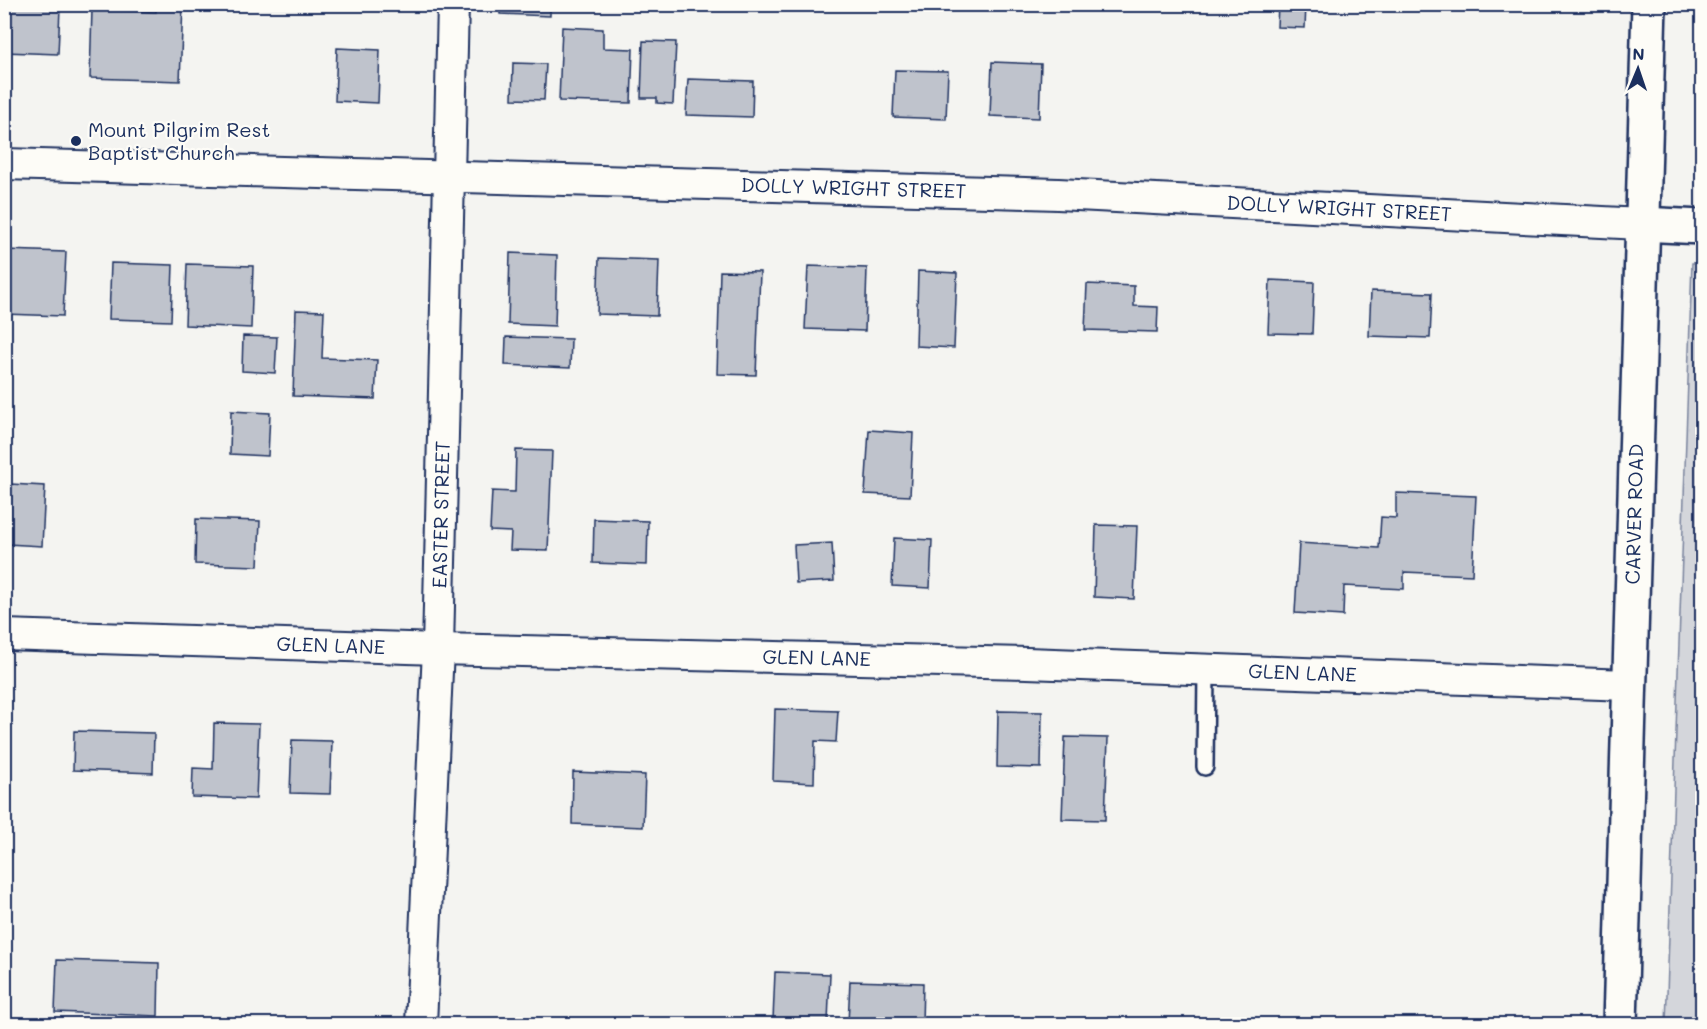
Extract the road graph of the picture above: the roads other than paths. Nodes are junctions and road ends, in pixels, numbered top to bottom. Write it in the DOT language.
graph roads {
  1 [pos="453,4"];
  2 [pos="1648,4"];
  3 [pos="4,164"];
  4 [pos="448,178"];
  5 [pos="1641,224"];
  6 [pos="1702,227"];
  7 [pos="4,635"];
  8 [pos="438,649"];
  9 [pos="1206,669"];
  10 [pos="1629,685"];
  11 [pos="1205,766"];
  12 [pos="422,1024"];
  13 [pos="1620,1024"];
  1 -- 4 [label="street, EASTER STREET"];
  2 -- 5 [label="street, CARVER ROAD"];
  3 -- 4 [label="street, DOLLY WRIGHT STREET"];
  4 -- 5 [label="street, DOLLY WRIGHT STREET"];
  4 -- 8 [label="street, EASTER STREET"];
  5 -- 6 [label="street, DOLLY WRIGHT STREET"];
  5 -- 10 [label="street, CARVER ROAD"];
  7 -- 8 [label="street, GLEN LANE"];
  8 -- 9 [label="street, GLEN LANE"];
  8 -- 12 [label="street, EASTER STREET"];
  9 -- 10 [label="street, GLEN LANE"];
  9 -- 11 [label="lane"];
  10 -- 13 [label="street, CARVER ROAD"];
}
